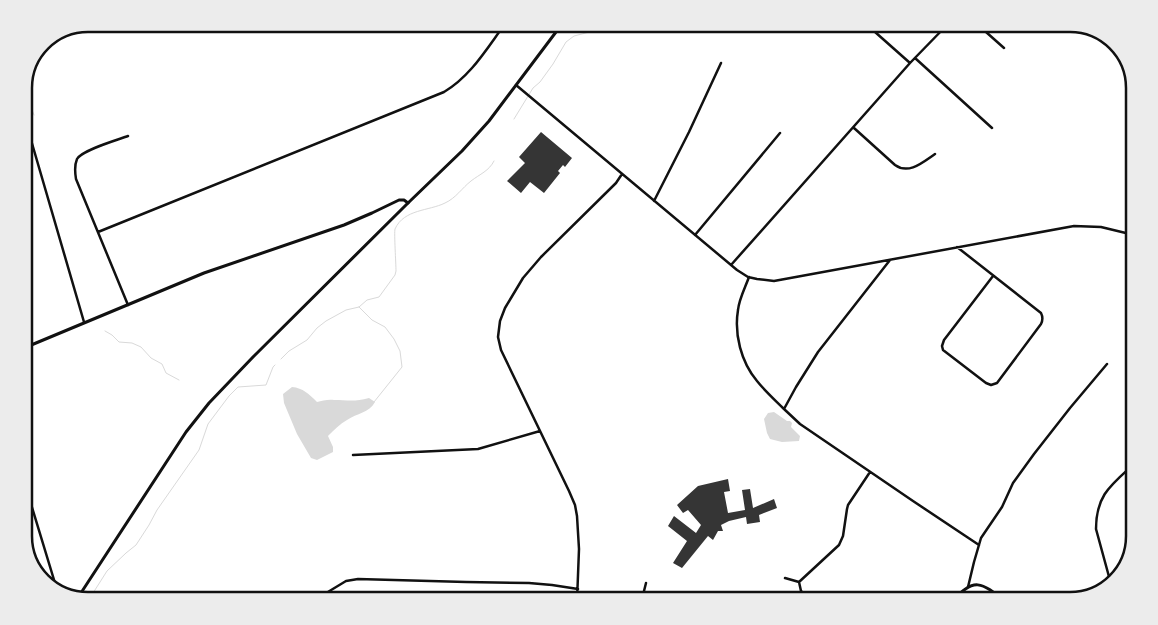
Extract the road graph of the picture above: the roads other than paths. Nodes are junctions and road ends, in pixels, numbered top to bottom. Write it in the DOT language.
graph roads {
  1 [pos="498,33"];
  2 [pos="555,33"];
  3 [pos="876,33"];
  4 [pos="939,33"];
  5 [pos="988,33"];
  6 [pos="1004,48"];
  7 [pos="915,58"];
  8 [pos="721,63"];
  9 [pos="910,63"];
  10 [pos="516,84"];
  11 [pos="854,128"];
  12 [pos="992,128"];
  13 [pos="780,133"];
  14 [pos="128,136"];
  15 [pos="33,147"];
  16 [pos="935,154"];
  17 [pos="622,174"];
  18 [pos="654,200"];
  19 [pos="408,203"];
  20 [pos="98,232"];
  21 [pos="1125,233"];
  22 [pos="695,235"];
  23 [pos="956,247"];
  24 [pos="891,259"];
  25 [pos="731,265"];
  26 [pos="993,276"];
  27 [pos="749,277"];
  28 [pos="128,305"];
  29 [pos="84,322"];
  30 [pos="33,344"];
  31 [pos="1107,364"];
  32 [pos="784,409"];
  33 [pos="540,431"];
  34 [pos="353,455"];
  35 [pos="1126,471"];
  36 [pos="870,472"];
  37 [pos="33,511"];
  38 [pos="979,545"];
  39 [pos="1109,576"];
  40 [pos="784,578"];
  41 [pos="54,581"];
  42 [pos="799,582"];
  43 [pos="646,584"];
  44 [pos="968,587"];
  45 [pos="578,589"];
  46 [pos="82,592"];
  47 [pos="328,592"];
  48 [pos="578,592"];
  49 [pos="644,592"];
  50 [pos="802,592"];
  51 [pos="963,592"];
  52 [pos="992,592"];
  1 -- 20 [label="street"];
  2 -- 10 [label="main road"];
  3 -- 9 [label="street"];
  4 -- 7 [label="street"];
  5 -- 6 [label="street"];
  7 -- 9 [label="street"];
  7 -- 12 [label="street"];
  8 -- 18 [label="street"];
  9 -- 11 [label="street"];
  10 -- 17 [label="street"];
  10 -- 19 [label="main road"];
  11 -- 16 [label="street"];
  11 -- 25 [label="street"];
  13 -- 22 [label="street"];
  14 -- 20 [label="street"];
  15 -- 29 [label="street"];
  17 -- 18 [label="street"];
  17 -- 33 [label="street"];
  18 -- 22 [label="street"];
  19 -- 28 [label="main road"];
  19 -- 46 [label="main road"];
  20 -- 28 [label="street"];
  21 -- 23 [label="street"];
  22 -- 25 [label="street"];
  23 -- 24 [label="street"];
  23 -- 26 [label="street"];
  24 -- 27 [label="street"];
  24 -- 32 [label="street"];
  25 -- 27 [label="street"];
  26 -- 26 [label="street"];
  27 -- 32 [label="street"];
  28 -- 29 [label="main road"];
  29 -- 30 [label="main road"];
  31 -- 38 [label="street"];
  32 -- 36 [label="street"];
  33 -- 34 [label="street"];
  33 -- 45 [label="street"];
  35 -- 39 [label="street"];
  36 -- 38 [label="street"];
  36 -- 42 [label="street"];
  37 -- 41 [label="street"];
  38 -- 44 [label="street"];
  40 -- 42 [label="street"];
  42 -- 50 [label="street"];
  43 -- 49 [label="street"];
  44 -- 51 [label="main road"];
  44 -- 52 [label="main road"];
  45 -- 47 [label="street"];
  45 -- 48 [label="street"];
}
